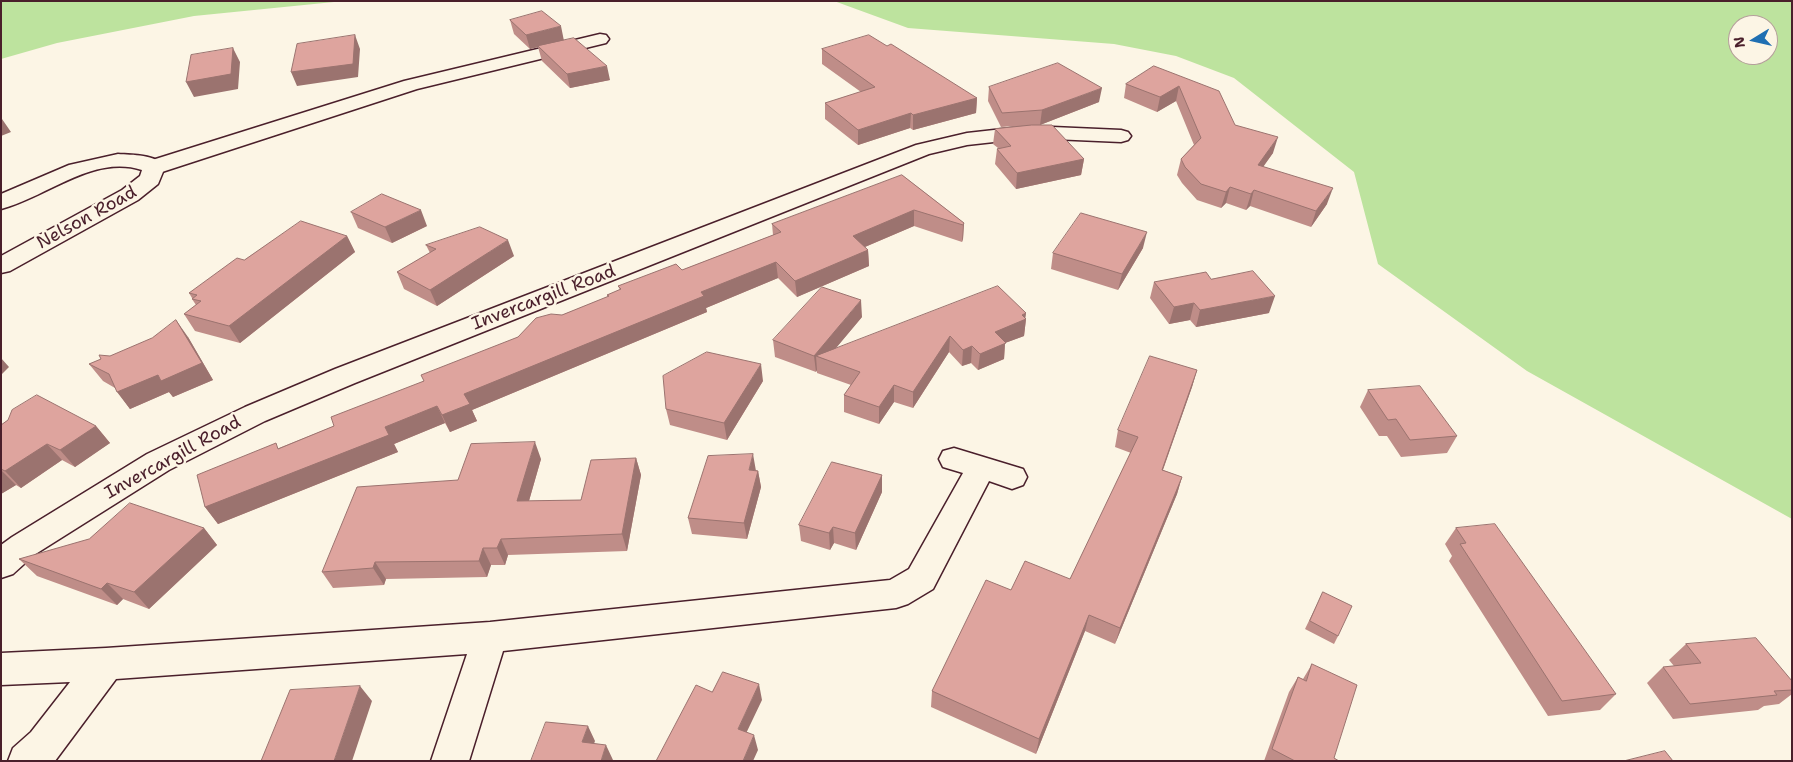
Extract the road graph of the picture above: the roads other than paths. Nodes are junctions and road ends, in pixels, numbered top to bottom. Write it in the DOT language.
graph roads {
  1 [pos="600,39"];
  2 [pos="1121,136"];
  3 [pos="154,167"];
  4 [pos="1,202"];
  5 [pos="1,266"];
  6 [pos="983,467"];
  7 [pos="1,564"];
  8 [pos="490,637"];
  9 [pos="106,664"];
  10 [pos="1,669"];
  11 [pos="27,761"];
  12 [pos="450,761"];
  1 -- 3 [label="street"];
  2 -- 7 [label="street, Invercargill Road"];
  3 -- 4 [label="street, Nelson Road"];
  3 -- 5 [label="street, Nelson Road"];
  6 -- 8 [label="street"];
  8 -- 9 [label="street"];
  8 -- 12 [label="street"];
  9 -- 10 [label="street"];
  9 -- 11 [label="street"];
}
